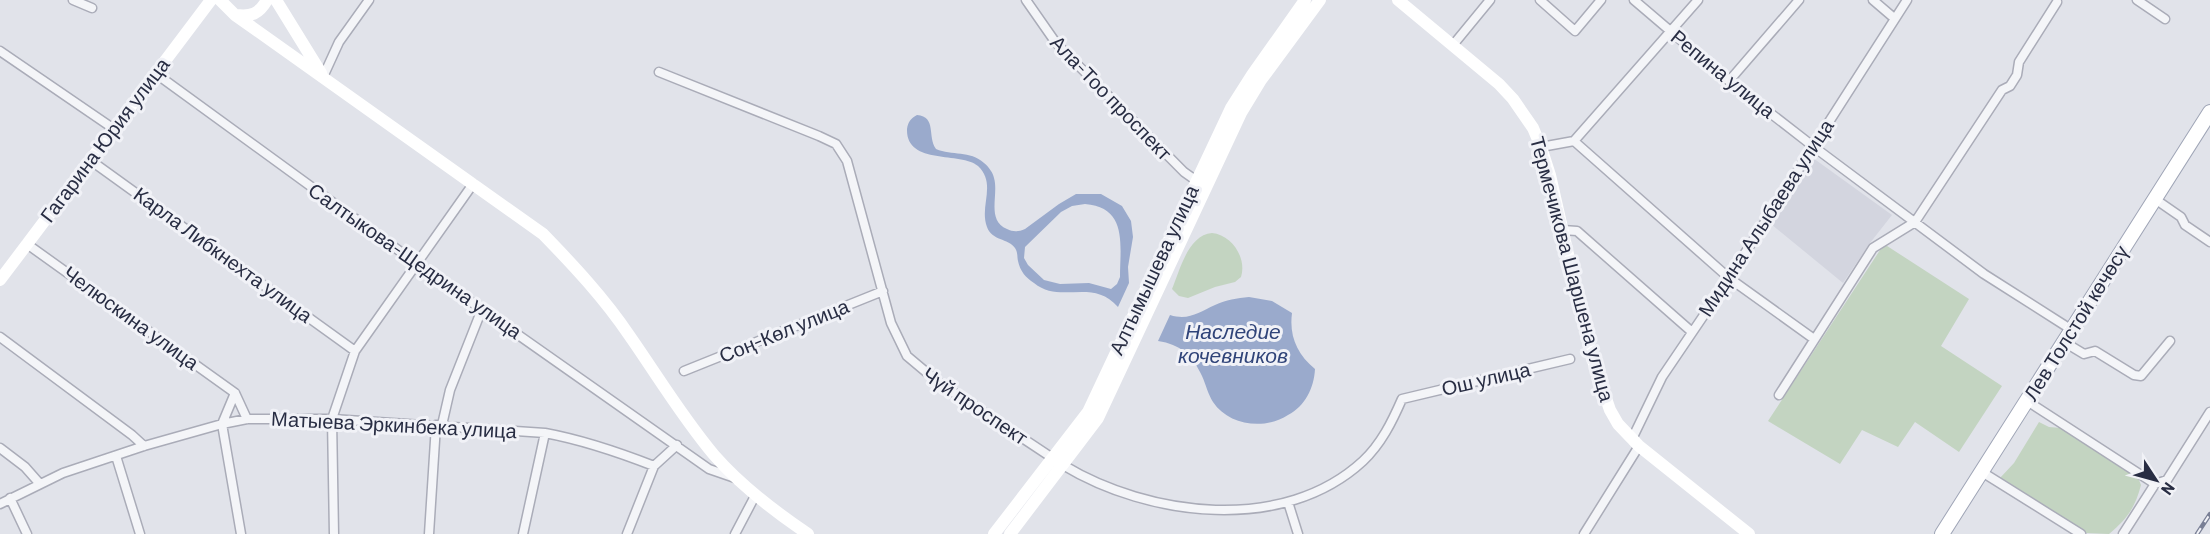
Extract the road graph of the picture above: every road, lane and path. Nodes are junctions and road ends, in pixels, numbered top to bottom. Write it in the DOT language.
graph roads {
  1 [pos="73,0"];
  2 [pos="211,0"];
  3 [pos="220,0"];
  4 [pos="267,0"];
  5 [pos="276,0"];
  6 [pos="369,0"];
  7 [pos="1026,0"];
  8 [pos="1305,0"];
  9 [pos="1320,0"];
  10 [pos="1398,0"];
  11 [pos="1490,0"];
  12 [pos="1540,0"];
  13 [pos="1601,0"];
  14 [pos="1634,0"];
  15 [pos="1698,0"];
  16 [pos="1799,0"];
  17 [pos="1873,0"];
  18 [pos="1907,0"];
  19 [pos="2137,0"];
  20 [pos="2057,2"];
  21 [pos="92,8"];
  22 [pos="235,15"];
  23 [pos="1894,18"];
  24 [pos="2165,19"];
  25 [pos="1671,32"];
  26 [pos="1453,45"];
  27 [pos="0,51"];
  28 [pos="660,72"];
  29 [pos="155,74"];
  30 [pos="323,77"];
  31 [pos="1729,81"];
  32 [pos="2210,112"];
  33 [pos="114,129"];
  34 [pos="1574,141"];
  35 [pos="1541,147"];
  36 [pos="1814,147"];
  37 [pos="90,160"];
  38 [pos="473,184"];
  39 [pos="1201,184"];
  40 [pos="2155,200"];
  41 [pos="1915,222"];
  42 [pos="1563,230"];
  43 [pos="2210,242"];
  44 [pos="27,244"];
  45 [pos="416,263"];
  46 [pos="1729,278"];
  47 [pos="0,280"];
  48 [pos="883,291"];
  49 [pos="482,309"];
  50 [pos="1692,332"];
  51 [pos="2068,336"];
  52 [pos="0,337"];
  53 [pos="1814,339"];
  54 [pos="2170,341"];
  55 [pos="355,351"];
  56 [pos="1570,359"];
  57 [pos="684,371"];
  58 [pos="235,393"];
  59 [pos="1779,395"];
  60 [pos="1402,399"];
  61 [pos="2027,401"];
  62 [pos="2210,412"];
  63 [pos="332,418"];
  64 [pos="247,419"];
  65 [pos="222,424"];
  66 [pos="439,425"];
  67 [pos="545,433"];
  68 [pos="1636,442"];
  69 [pos="677,445"];
  70 [pos="144,446"];
  71 [pos="0,448"];
  72 [pos="116,456"];
  73 [pos="1058,462"];
  74 [pos="654,466"];
  75 [pos="1982,472"];
  76 [pos="737,479"];
  77 [pos="40,484"];
  78 [pos="2155,484"];
  79 [pos="755,496"];
  80 [pos="10,498"];
  81 [pos="1288,501"];
  82 [pos="0,504"];
  83 [pos="27,534"];
  84 [pos="140,534"];
  85 [pos="241,534"];
  86 [pos="334,534"];
  87 [pos="429,534"];
  88 [pos="524,534"];
  89 [pos="627,534"];
  90 [pos="735,534"];
  91 [pos="808,534"];
  92 [pos="993,534"];
  93 [pos="1010,534"];
  94 [pos="1298,534"];
  95 [pos="1584,534"];
  96 [pos="1749,534"];
  97 [pos="1942,534"];
  98 [pos="2081,534"];
  99 [pos="2123,534"];
  1 -- 21 [label="street"];
  2 -- 29 [label="street, Гагарина Юрия улица"];
  3 -- 22 [label="street"];
  4 -- 22 [label="street"];
  5 -- 30 [label="street"];
  6 -- 30 [label="street"];
  7 -- 39 [label="street, Ала-Тоо проспект"];
  8 -- 39 [label="street, Алтымышева улица"];
  9 -- 39 [label="street, Алтымышева улица"];
  10 -- 26 [label="street, Термечикова Шаршена улица"];
  11 -- 26 [label="street"];
  12 -- 13 [label="street"];
  14 -- 25 [label="street, Репина улица"];
  15 -- 25 [label="street"];
  16 -- 31 [label="street"];
  17 -- 23 [label="street"];
  18 -- 23 [label="street, Мидина Алыбаева улица"];
  19 -- 24 [label="street"];
  20 -- 41 [label="street"];
  22 -- 30 [label="street"];
  23 -- 36 [label="street, Мидина Алыбаева улица"];
  25 -- 31 [label="street, Репина улица"];
  25 -- 34 [label="street"];
  26 -- 35 [label="street, Термечикова Шаршена улица"];
  27 -- 33 [label="street"];
  28 -- 48 [label="street, Чүй проспект"];
  29 -- 33 [label="street, Гагарина Юрия улица"];
  29 -- 45 [label="street, Салтыкова-Щедрина улица"];
  30 -- 38 [label="street"];
  31 -- 36 [label="street, Репина улица"];
  32 -- 40 [label="main road, Лев Толстой көчөсү"];
  33 -- 37 [label="street, Гагарина Юрия улица"];
  34 -- 35 [label="street"];
  34 -- 46 [label="street"];
  35 -- 42 [label="street, Термечикова Шаршена улица"];
  36 -- 41 [label="street, Репина улица"];
  36 -- 46 [label="street, Мидина Алыбаева улица"];
  37 -- 44 [label="street, Гагарина Юрия улица"];
  37 -- 55 [label="street, Карла Либкнехта улица"];
  38 -- 45 [label="street"];
  38 -- 76 [label="street"];
  39 -- 73 [label="street, Алтымышева улица"];
  40 -- 43 [label="street"];
  40 -- 51 [label="main road, Лев Толстой көчөсү"];
  41 -- 51 [label="street, Репина улица"];
  41 -- 53 [label="street"];
  42 -- 50 [label="street"];
  42 -- 68 [label="street, Термечикова Шаршена улица"];
  44 -- 47 [label="street, Гагарина Юрия улица"];
  44 -- 58 [label="street, Челюскина улица"];
  45 -- 49 [label="street, Салтыкова-Щедрина улица"];
  45 -- 55 [label="street"];
  46 -- 50 [label="street, Мидина Алыбаева улица"];
  46 -- 53 [label="street"];
  48 -- 57 [label="street, Соң-Көл улица"];
  48 -- 73 [label="street, Чүй проспект"];
  49 -- 66 [label="street"];
  49 -- 69 [label="street, Салтыкова-Щедрина улица"];
  50 -- 68 [label="street, Мидина Алыбаева улица"];
  51 -- 54 [label="street, Репина улица"];
  51 -- 61 [label="main road, Лев Толстой көчөсү"];
  52 -- 70 [label="street"];
  53 -- 59 [label="street"];
  55 -- 63 [label="street"];
  56 -- 60 [label="street, Ош улица"];
  58 -- 64 [label="street, Челюскина улица"];
  58 -- 65 [label="street"];
  60 -- 81 [label="street, Чүй проспект"];
  61 -- 75 [label="main road, Лев Толстой көчөсү"];
  61 -- 78 [label="street"];
  62 -- 78 [label="street"];
  63 -- 64 [label="street, Матыева Эркинбека улица"];
  63 -- 66 [label="street, Матыева Эркинбека улица"];
  63 -- 86 [label="street"];
  64 -- 65 [label="street, Матыева Эркинбека улица"];
  65 -- 70 [label="street, Матыева Эркинбека улица"];
  65 -- 85 [label="street"];
  66 -- 67 [label="street, Матыева Эркинбека улица"];
  66 -- 87 [label="street"];
  67 -- 74 [label="street, Матыева Эркинбека улица"];
  67 -- 88 [label="street"];
  68 -- 95 [label="street, Мидина Алыбаева улица"];
  68 -- 96 [label="street, Термечикова Шаршена улица"];
  69 -- 74 [label="street"];
  69 -- 76 [label="street, Салтыкова-Щедрина улица"];
  70 -- 72 [label="street, Матыева Эркинбека улица"];
  71 -- 77 [label="street"];
  72 -- 77 [label="street, Матыева Эркинбека улица"];
  72 -- 84 [label="street"];
  73 -- 81 [label="street, Чүй проспект"];
  73 -- 92 [label="street, Алтымышева улица"];
  73 -- 93 [label="street, Алтымышева улица"];
  74 -- 89 [label="street"];
  75 -- 97 [label="main road, Лев Толстой көчөсү"];
  75 -- 98 [label="street"];
  76 -- 79 [label="street"];
  77 -- 80 [label="street, Матыева Эркинбека улица"];
  78 -- 99 [label="street"];
  79 -- 90 [label="street"];
  79 -- 91 [label="street"];
  80 -- 82 [label="street, Матыева Эркинбека улица"];
  80 -- 83 [label="street"];
  81 -- 94 [label="street"];
}
